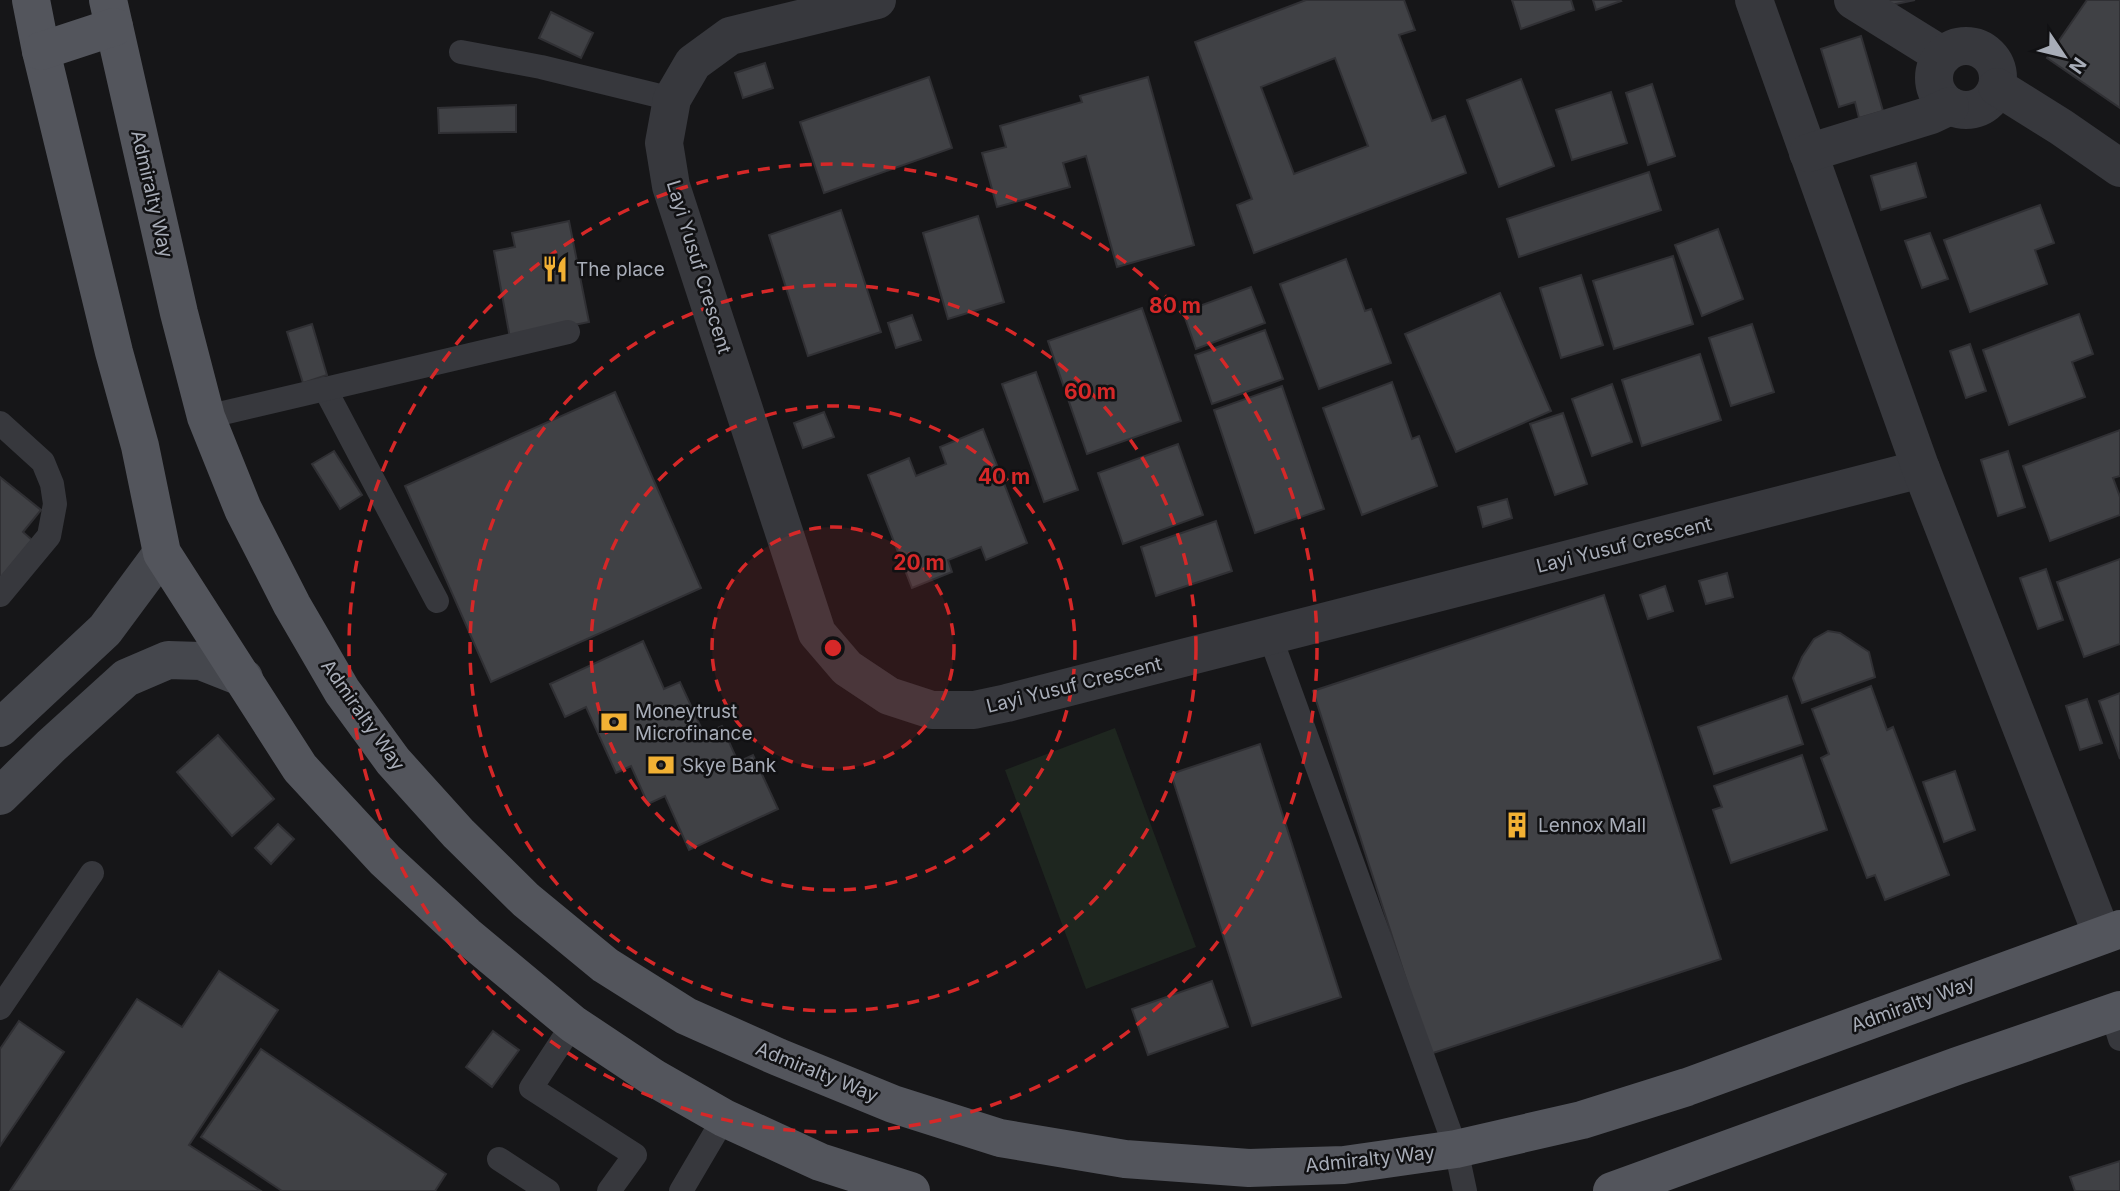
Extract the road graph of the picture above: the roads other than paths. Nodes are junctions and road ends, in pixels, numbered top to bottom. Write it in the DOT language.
graph roads {
  1 [pos="31,0"];
  2 [pos="877,0"];
  3 [pos="1754,0"];
  4 [pos="1853,0"];
  5 [pos="111,13"];
  6 [pos="41,51"];
  7 [pos="461,52"];
  8 [pos="1943,56"];
  9 [pos="1997,87"];
  10 [pos="672,99"];
  11 [pos="1950,106"];
  12 [pos="1808,153"];
  13 [pos="2120,168"];
  14 [pos="568,332"];
  15 [pos="325,389"];
  16 [pos="206,417"];
  17 [pos="0,423"];
  18 [pos="1921,469"];
  19 [pos="162,553"];
  20 [pos="0,596"];
  21 [pos="437,601"];
  22 [pos="1270,636"];
  23 [pos="244,678"];
  24 [pos="0,728"];
  25 [pos="0,796"];
  26 [pos="92,873"];
  27 [pos="2111,932"];
  28 [pos="0,1008"];
  29 [pos="2117,1021"];
  30 [pos="573,1024"];
  31 [pos="724,1118"];
  32 [pos="1456,1149"];
  33 [pos="499,1159"];
  34 [pos="548,1191"];
  35 [pos="609,1191"];
  36 [pos="681,1191"];
  37 [pos="911,1191"];
  38 [pos="1465,1191"];
  39 [pos="1612,1191"];
  1 -- 6 [label="main road"];
  2 -- 10 [label="street, Layi Yusuf Crescent"];
  3 -- 12 [label="street"];
  4 -- 8 [label="street"];
  5 -- 6 [label="main road"];
  5 -- 16 [label="main road, Admiralty Way"];
  6 -- 19 [label="main road"];
  7 -- 10 [label="lane"];
  8 -- 9 [label="street"];
  8 -- 11 [label="street"];
  9 -- 11 [label="street"];
  9 -- 13 [label="street"];
  10 -- 22 [label="street, Layi Yusuf Crescent"];
  11 -- 12 [label="street"];
  12 -- 18 [label="street"];
  14 -- 15 [label="lane"];
  15 -- 16 [label="lane"];
  15 -- 21 [label="lane"];
  16 -- 32 [label="main road, Admiralty Way"];
  17 -- 20 [label="lane"];
  18 -- 22 [label="street, Layi Yusuf Crescent"];
  18 -- 27 [label="street"];
  19 -- 23 [label="main road"];
  19 -- 24 [label="main road"];
  22 -- 32 [label="lane"];
  23 -- 25 [label="main road"];
  23 -- 30 [label="main road"];
  26 -- 28 [label="lane"];
  27 -- 32 [label="main road, Admiralty Way"];
  29 -- 39 [label="main road"];
  30 -- 31 [label="main road"];
  30 -- 35 [label="lane"];
  31 -- 36 [label="lane"];
  31 -- 37 [label="main road"];
  32 -- 38 [label="lane"];
  33 -- 34 [label="lane"];
}
